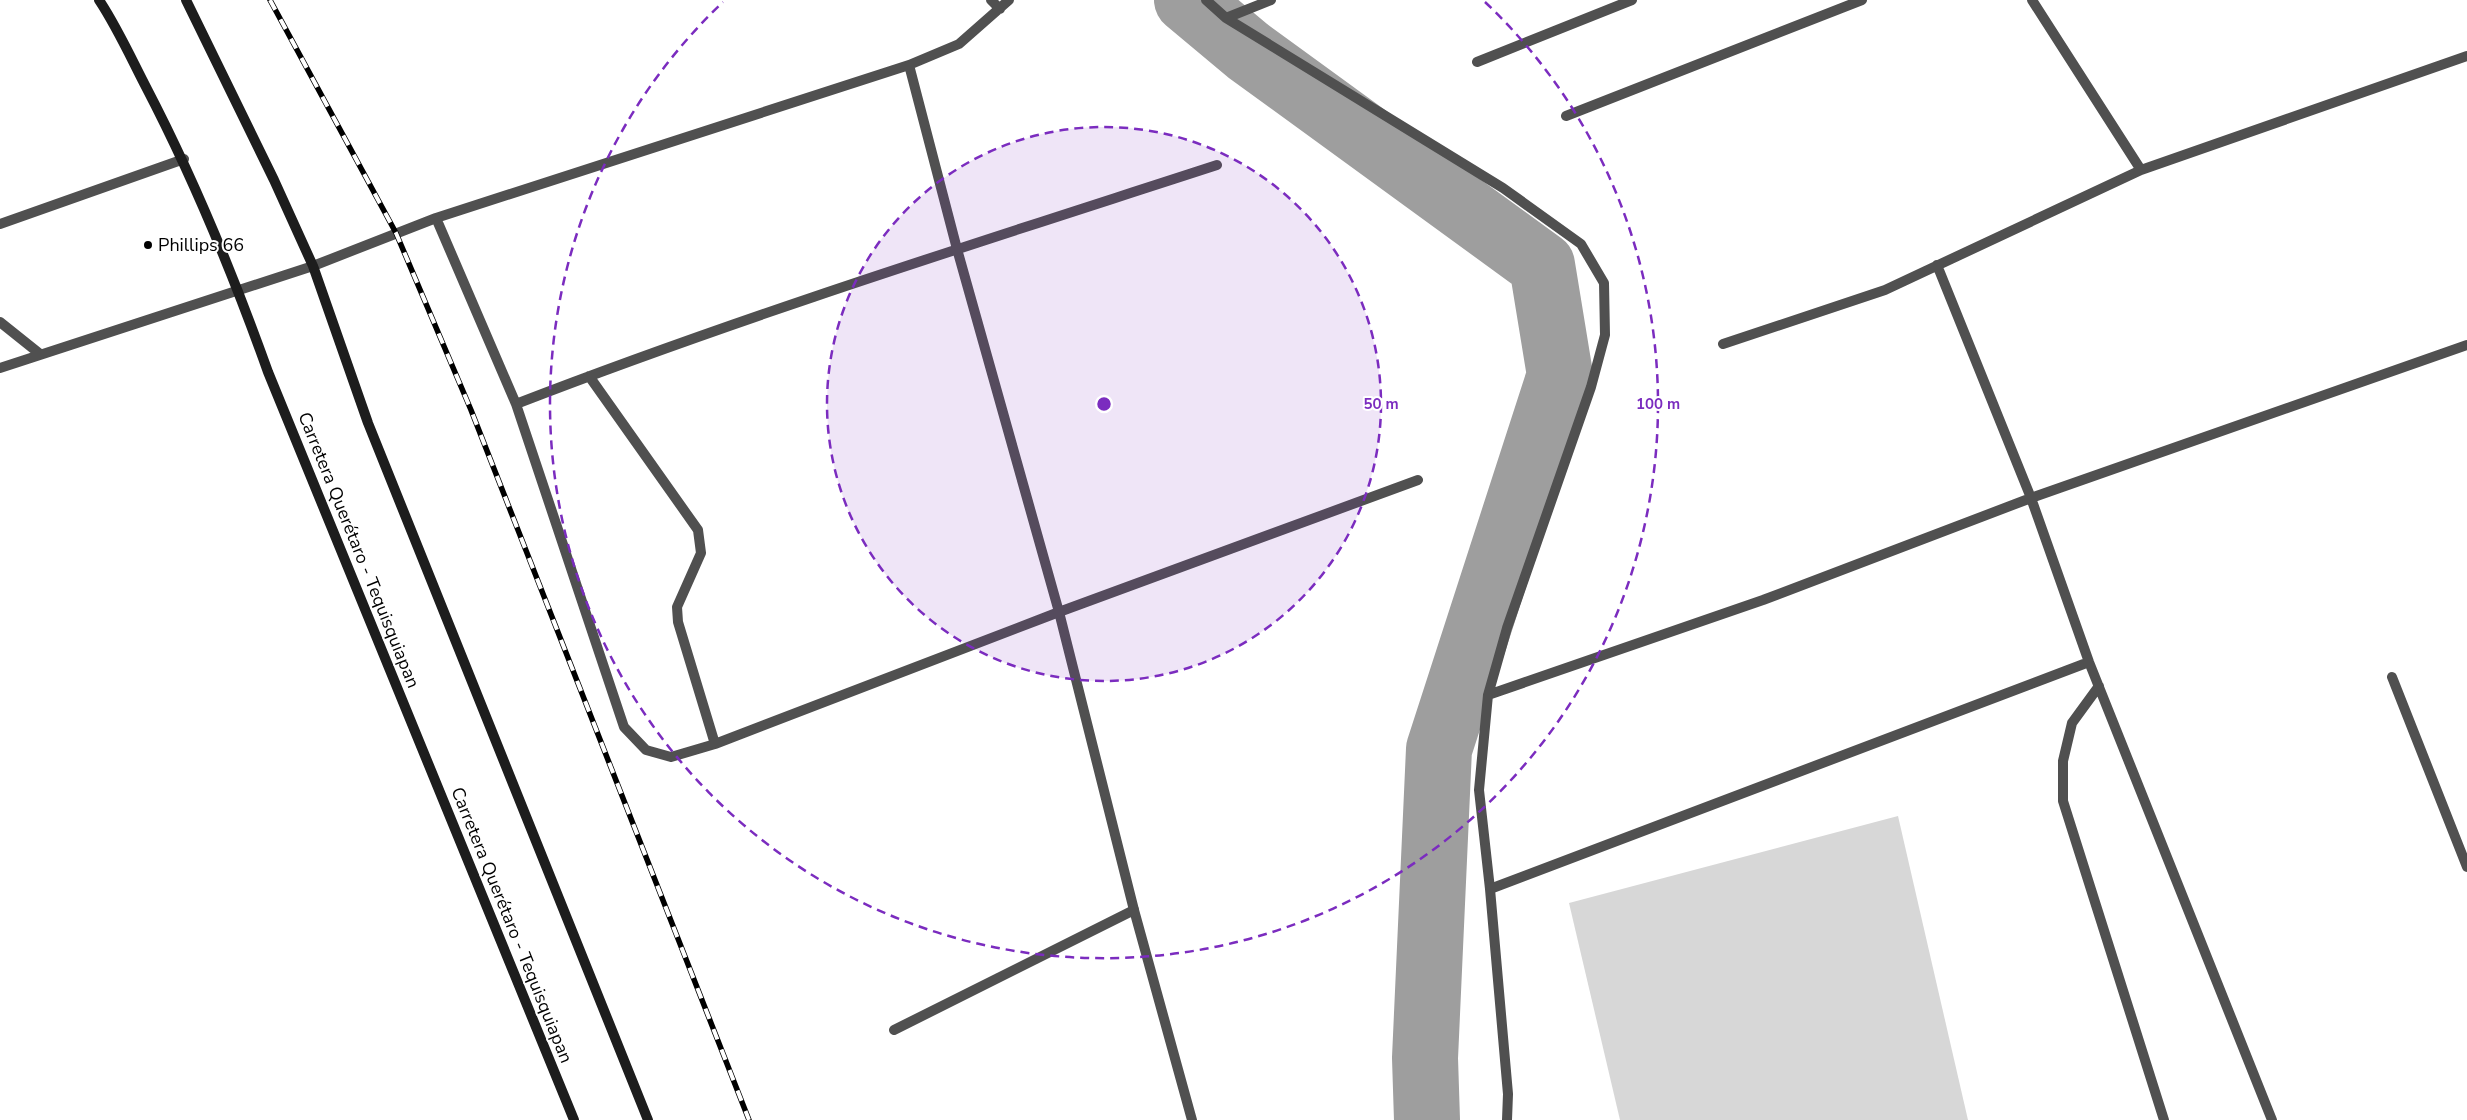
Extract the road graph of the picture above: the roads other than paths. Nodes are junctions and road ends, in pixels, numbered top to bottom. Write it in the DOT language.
graph roads {
  1 [pos="100,0"];
  2 [pos="186,0"];
  3 [pos="992,0"];
  4 [pos="1009,0"];
  5 [pos="1206,0"];
  6 [pos="1272,0"];
  7 [pos="1632,0"];
  8 [pos="1862,0"];
  9 [pos="2032,0"];
  10 [pos="1000,9"];
  11 [pos="1226,18"];
  12 [pos="2467,56"];
  13 [pos="1477,62"];
  14 [pos="909,66"];
  15 [pos="1566,116"];
  16 [pos="184,159"];
  17 [pos="1217,165"];
  18 [pos="2141,170"];
  19 [pos="436,218"];
  20 [pos="0,224"];
  21 [pos="957,249"];
  22 [pos="1937,265"];
  23 [pos="312,266"];
  24 [pos="239,289"];
  25 [pos="0,322"];
  26 [pos="1723,344"];
  27 [pos="2467,345"];
  28 [pos="40,354"];
  29 [pos="0,368"];
  30 [pos="589,376"];
  31 [pos="516,404"];
  32 [pos="1418,480"];
  33 [pos="2031,498"];
  34 [pos="1059,612"];
  35 [pos="2089,662"];
  36 [pos="2392,677"];
  37 [pos="2099,686"];
  38 [pos="1488,695"];
  39 [pos="715,744"];
  40 [pos="2467,867"];
  41 [pos="1490,889"];
  42 [pos="1134,910"];
  43 [pos="894,1030"];
  44 [pos="574,1120"];
  45 [pos="648,1120"];
  46 [pos="1192,1120"];
  47 [pos="1507,1120"];
  48 [pos="2164,1120"];
  49 [pos="2272,1120"];
  1 -- 16 [label="main road, Carretera Querétaro - Tequisquiapan"];
  2 -- 23 [label="main road"];
  3 -- 10 [label="street"];
  4 -- 10 [label="street"];
  5 -- 11 [label="street"];
  6 -- 11 [label="street"];
  7 -- 13 [label="street"];
  8 -- 15 [label="street"];
  9 -- 18 [label="street"];
  10 -- 14 [label="street"];
  11 -- 38 [label="street"];
  12 -- 18 [label="street"];
  14 -- 19 [label="street"];
  14 -- 21 [label="street"];
  16 -- 20 [label="street"];
  16 -- 24 [label="main road, Carretera Querétaro - Tequisquiapan"];
  17 -- 21 [label="street"];
  18 -- 22 [label="street"];
  19 -- 23 [label="street"];
  19 -- 31 [label="street"];
  21 -- 30 [label="street"];
  21 -- 34 [label="street"];
  22 -- 26 [label="street"];
  22 -- 33 [label="street"];
  23 -- 24 [label="street"];
  23 -- 45 [label="main road"];
  24 -- 28 [label="street"];
  24 -- 44 [label="main road, Carretera Querétaro - Tequisquiapan"];
  25 -- 28 [label="street"];
  27 -- 33 [label="street"];
  28 -- 29 [label="street"];
  30 -- 31 [label="street"];
  30 -- 39 [label="street"];
  31 -- 39 [label="street"];
  32 -- 34 [label="street"];
  33 -- 35 [label="street"];
  33 -- 38 [label="street"];
  34 -- 39 [label="street"];
  34 -- 42 [label="street"];
  35 -- 37 [label="street"];
  35 -- 41 [label="street"];
  36 -- 40 [label="street"];
  37 -- 48 [label="street"];
  37 -- 49 [label="street"];
  38 -- 41 [label="street"];
  41 -- 47 [label="street"];
  42 -- 43 [label="street"];
  42 -- 46 [label="street"];
}
